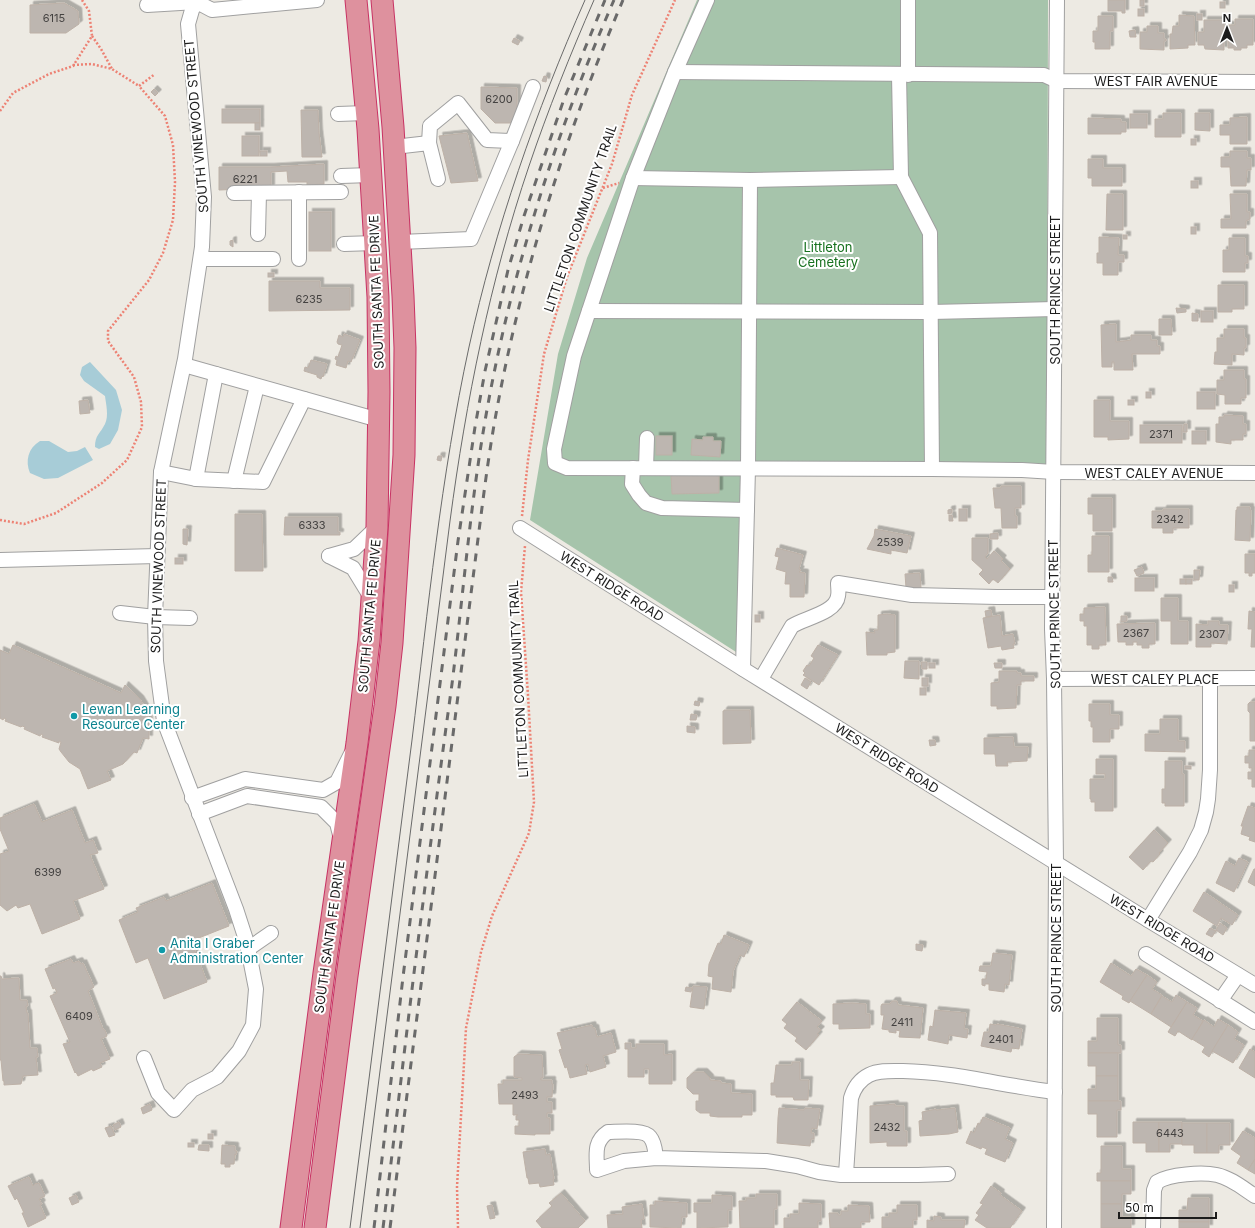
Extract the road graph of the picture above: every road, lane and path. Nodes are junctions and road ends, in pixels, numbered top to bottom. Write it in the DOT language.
graph roads {
  1 [pos="82,0"];
  2 [pos="317,0"];
  3 [pos="356,0"];
  4 [pos="382,0"];
  5 [pos="675,0"];
  6 [pos="707,0"];
  7 [pos="908,0"];
  8 [pos="1057,0"];
  9 [pos="197,1"];
  10 [pos="147,5"];
  11 [pos="92,36"];
  12 [pos="73,66"];
  13 [pos="112,69"];
  14 [pos="675,72"];
  15 [pos="155,74"];
  16 [pos="904,75"];
  17 [pos="1057,81"];
  18 [pos="1255,82"];
  19 [pos="139,86"];
  20 [pos="533,87"];
  21 [pos="0,110"];
  22 [pos="366,112"];
  23 [pos="338,114"];
  24 [pos="512,141"];
  25 [pos="429,143"];
  26 [pos="394,147"];
  27 [pos="371,175"];
  28 [pos="341,176"];
  29 [pos="902,177"];
  30 [pos="633,178"];
  31 [pos="438,179"];
  32 [pos="750,180"];
  33 [pos="298,192"];
  34 [pos="341,192"];
  35 [pos="234,193"];
  36 [pos="258,193"];
  37 [pos="258,234"];
  38 [pos="400,242"];
  39 [pos="374,243"];
  40 [pos="344,244"];
  41 [pos="201,259"];
  42 [pos="273,259"];
  43 [pos="299,259"];
  44 [pos="1054,309"];
  45 [pos="590,311"];
  46 [pos="749,311"];
  47 [pos="931,312"];
  48 [pos="184,365"];
  49 [pos="216,374"];
  50 [pos="257,386"];
  51 [pos="304,399"];
  52 [pos="379,420"];
  53 [pos="646,438"];
  54 [pos="640,468"];
  55 [pos="748,468"];
  56 [pos="932,469"];
  57 [pos="161,472"];
  58 [pos="1054,472"];
  59 [pos="1255,473"];
  60 [pos="196,479"];
  61 [pos="234,481"];
  62 [pos="747,510"];
  63 [pos="0,520"];
  64 [pos="377,527"];
  65 [pos="520,528"];
  66 [pos="157,556"];
  67 [pos="0,560"];
  68 [pos="1052,597"];
  69 [pos="372,599"];
  70 [pos="120,613"];
  71 [pos="155,617"];
  72 [pos="190,618"];
  73 [pos="743,669"];
  74 [pos="1255,678"];
  75 [pos="760,679"];
  76 [pos="1054,679"];
  77 [pos="1210,679"];
  78 [pos="357,743"];
  79 [pos="192,798"];
  80 [pos="199,814"];
  81 [pos="342,844"];
  82 [pos="1056,863"];
  83 [pos="1148,920"];
  84 [pos="271,933"];
  85 [pos="248,949"];
  86 [pos="1146,954"];
  87 [pos="1238,975"];
  88 [pos="1255,985"];
  89 [pos="1220,1001"];
  90 [pos="1255,1022"];
  91 [pos="144,1058"];
  92 [pos="1055,1092"];
  93 [pos="656,1158"];
  94 [pos="846,1174"];
  95 [pos="948,1174"];
  96 [pos="1255,1196"];
  97 [pos="291,1228"];
  98 [pos="315,1228"];
  99 [pos="458,1228"];
  100 [pos="1054,1228"];
  101 [pos="1153,1228"];
  1 -- 11 [label="path"];
  2 -- 9 [label="street"];
  3 -- 22 [label="highway, SOUTH SANTA FE DRIVE"];
  4 -- 26 [label="highway, SOUTH SANTA FE DRIVE"];
  5 -- 65 [label="path, LITTLETON COMMUNITY TRAIL"];
  6 -- 14 [label="street"];
  7 -- 16 [label="street"];
  8 -- 17 [label="street, SOUTH PRINCE STREET"];
  9 -- 10 [label="street"];
  9 -- 41 [label="street, SOUTH VINEWOOD STREET"];
  11 -- 12 [label="path"];
  11 -- 13 [label="path"];
  12 -- 13 [label="path"];
  12 -- 21 [label="path"];
  13 -- 19 [label="path"];
  14 -- 16 [label="street, WEST FAIR AVENUE"];
  14 -- 30 [label="street"];
  15 -- 19 [label="path"];
  16 -- 17 [label="street, WEST FAIR AVENUE"];
  16 -- 29 [label="street"];
  17 -- 18 [label="street, WEST FAIR AVENUE"];
  17 -- 44 [label="street, SOUTH PRINCE STREET"];
  19 -- 63 [label="path"];
  20 -- 24 [label="street"];
  22 -- 23 [label="street"];
  22 -- 27 [label="highway, SOUTH SANTA FE DRIVE"];
  24 -- 25 [label="street"];
  24 -- 38 [label="street"];
  25 -- 26 [label="street"];
  25 -- 31 [label="street"];
  26 -- 38 [label="highway, SOUTH SANTA FE DRIVE"];
  27 -- 28 [label="street"];
  27 -- 39 [label="highway, SOUTH SANTA FE DRIVE"];
  29 -- 32 [label="street"];
  29 -- 47 [label="street"];
  30 -- 32 [label="street"];
  30 -- 45 [label="street"];
  32 -- 46 [label="street"];
  33 -- 34 [label="street"];
  33 -- 36 [label="street"];
  33 -- 43 [label="street"];
  35 -- 36 [label="street"];
  36 -- 37 [label="street"];
  38 -- 98 [label="highway, SOUTH SANTA FE DRIVE"];
  39 -- 40 [label="street"];
  39 -- 52 [label="highway, SOUTH SANTA FE DRIVE"];
  41 -- 42 [label="street"];
  41 -- 48 [label="street, SOUTH VINEWOOD STREET"];
  44 -- 47 [label="street"];
  44 -- 58 [label="street, SOUTH PRINCE STREET"];
  45 -- 46 [label="street"];
  45 -- 54 [label="street, WEST CALEY AVENUE"];
  46 -- 47 [label="street"];
  46 -- 55 [label="street"];
  47 -- 56 [label="street"];
  48 -- 49 [label="street"];
  48 -- 57 [label="street, SOUTH VINEWOOD STREET"];
  49 -- 50 [label="street"];
  49 -- 60 [label="street"];
  50 -- 51 [label="street"];
  50 -- 61 [label="street"];
  51 -- 52 [label="street"];
  51 -- 61 [label="street"];
  52 -- 64 [label="highway, SOUTH SANTA FE DRIVE"];
  53 -- 54 [label="street"];
  54 -- 55 [label="street, WEST CALEY AVENUE"];
  54 -- 62 [label="street"];
  55 -- 56 [label="street, WEST CALEY AVENUE"];
  55 -- 62 [label="street"];
  56 -- 58 [label="street, WEST CALEY AVENUE"];
  57 -- 60 [label="street"];
  57 -- 66 [label="street, SOUTH VINEWOOD STREET"];
  58 -- 59 [label="street, WEST CALEY AVENUE"];
  58 -- 68 [label="street, SOUTH PRINCE STREET"];
  60 -- 61 [label="street"];
  62 -- 73 [label="street"];
  64 -- 69 [label="highway, SOUTH SANTA FE DRIVE"];
  64 -- 69 [label="street"];
  65 -- 73 [label="street, WEST RIDGE ROAD"];
  65 -- 99 [label="path, LITTLETON COMMUNITY TRAIL"];
  66 -- 67 [label="street"];
  66 -- 71 [label="street, SOUTH VINEWOOD STREET"];
  68 -- 75 [label="street"];
  68 -- 76 [label="street, SOUTH PRINCE STREET"];
  69 -- 78 [label="highway, SOUTH SANTA FE DRIVE"];
  70 -- 71 [label="street"];
  71 -- 72 [label="street"];
  71 -- 79 [label="street, SOUTH VINEWOOD STREET"];
  73 -- 75 [label="street, WEST RIDGE ROAD"];
  74 -- 77 [label="street, WEST CALEY PLACE"];
  75 -- 82 [label="street, WEST RIDGE ROAD"];
  76 -- 77 [label="street, WEST CALEY PLACE"];
  76 -- 82 [label="street, SOUTH PRINCE STREET"];
  77 -- 83 [label="street"];
  78 -- 79 [label="street"];
  78 -- 81 [label="highway, SOUTH SANTA FE DRIVE"];
  79 -- 80 [label="street, SOUTH VINEWOOD STREET"];
  80 -- 81 [label="street"];
  80 -- 85 [label="street, SOUTH VINEWOOD STREET"];
  81 -- 97 [label="highway, SOUTH SANTA FE DRIVE"];
  82 -- 83 [label="street, WEST RIDGE ROAD"];
  82 -- 92 [label="street, SOUTH PRINCE STREET"];
  83 -- 87 [label="street, WEST RIDGE ROAD"];
  84 -- 85 [label="street"];
  85 -- 91 [label="street, SOUTH VINEWOOD STREET"];
  86 -- 89 [label="street"];
  87 -- 88 [label="street, WEST RIDGE ROAD"];
  87 -- 89 [label="street"];
  89 -- 90 [label="street"];
  92 -- 94 [label="street"];
  92 -- 100 [label="street, SOUTH PRINCE STREET"];
  93 -- 93 [label="street"];
  93 -- 94 [label="street"];
  94 -- 95 [label="street"];
  96 -- 101 [label="street"];
}
